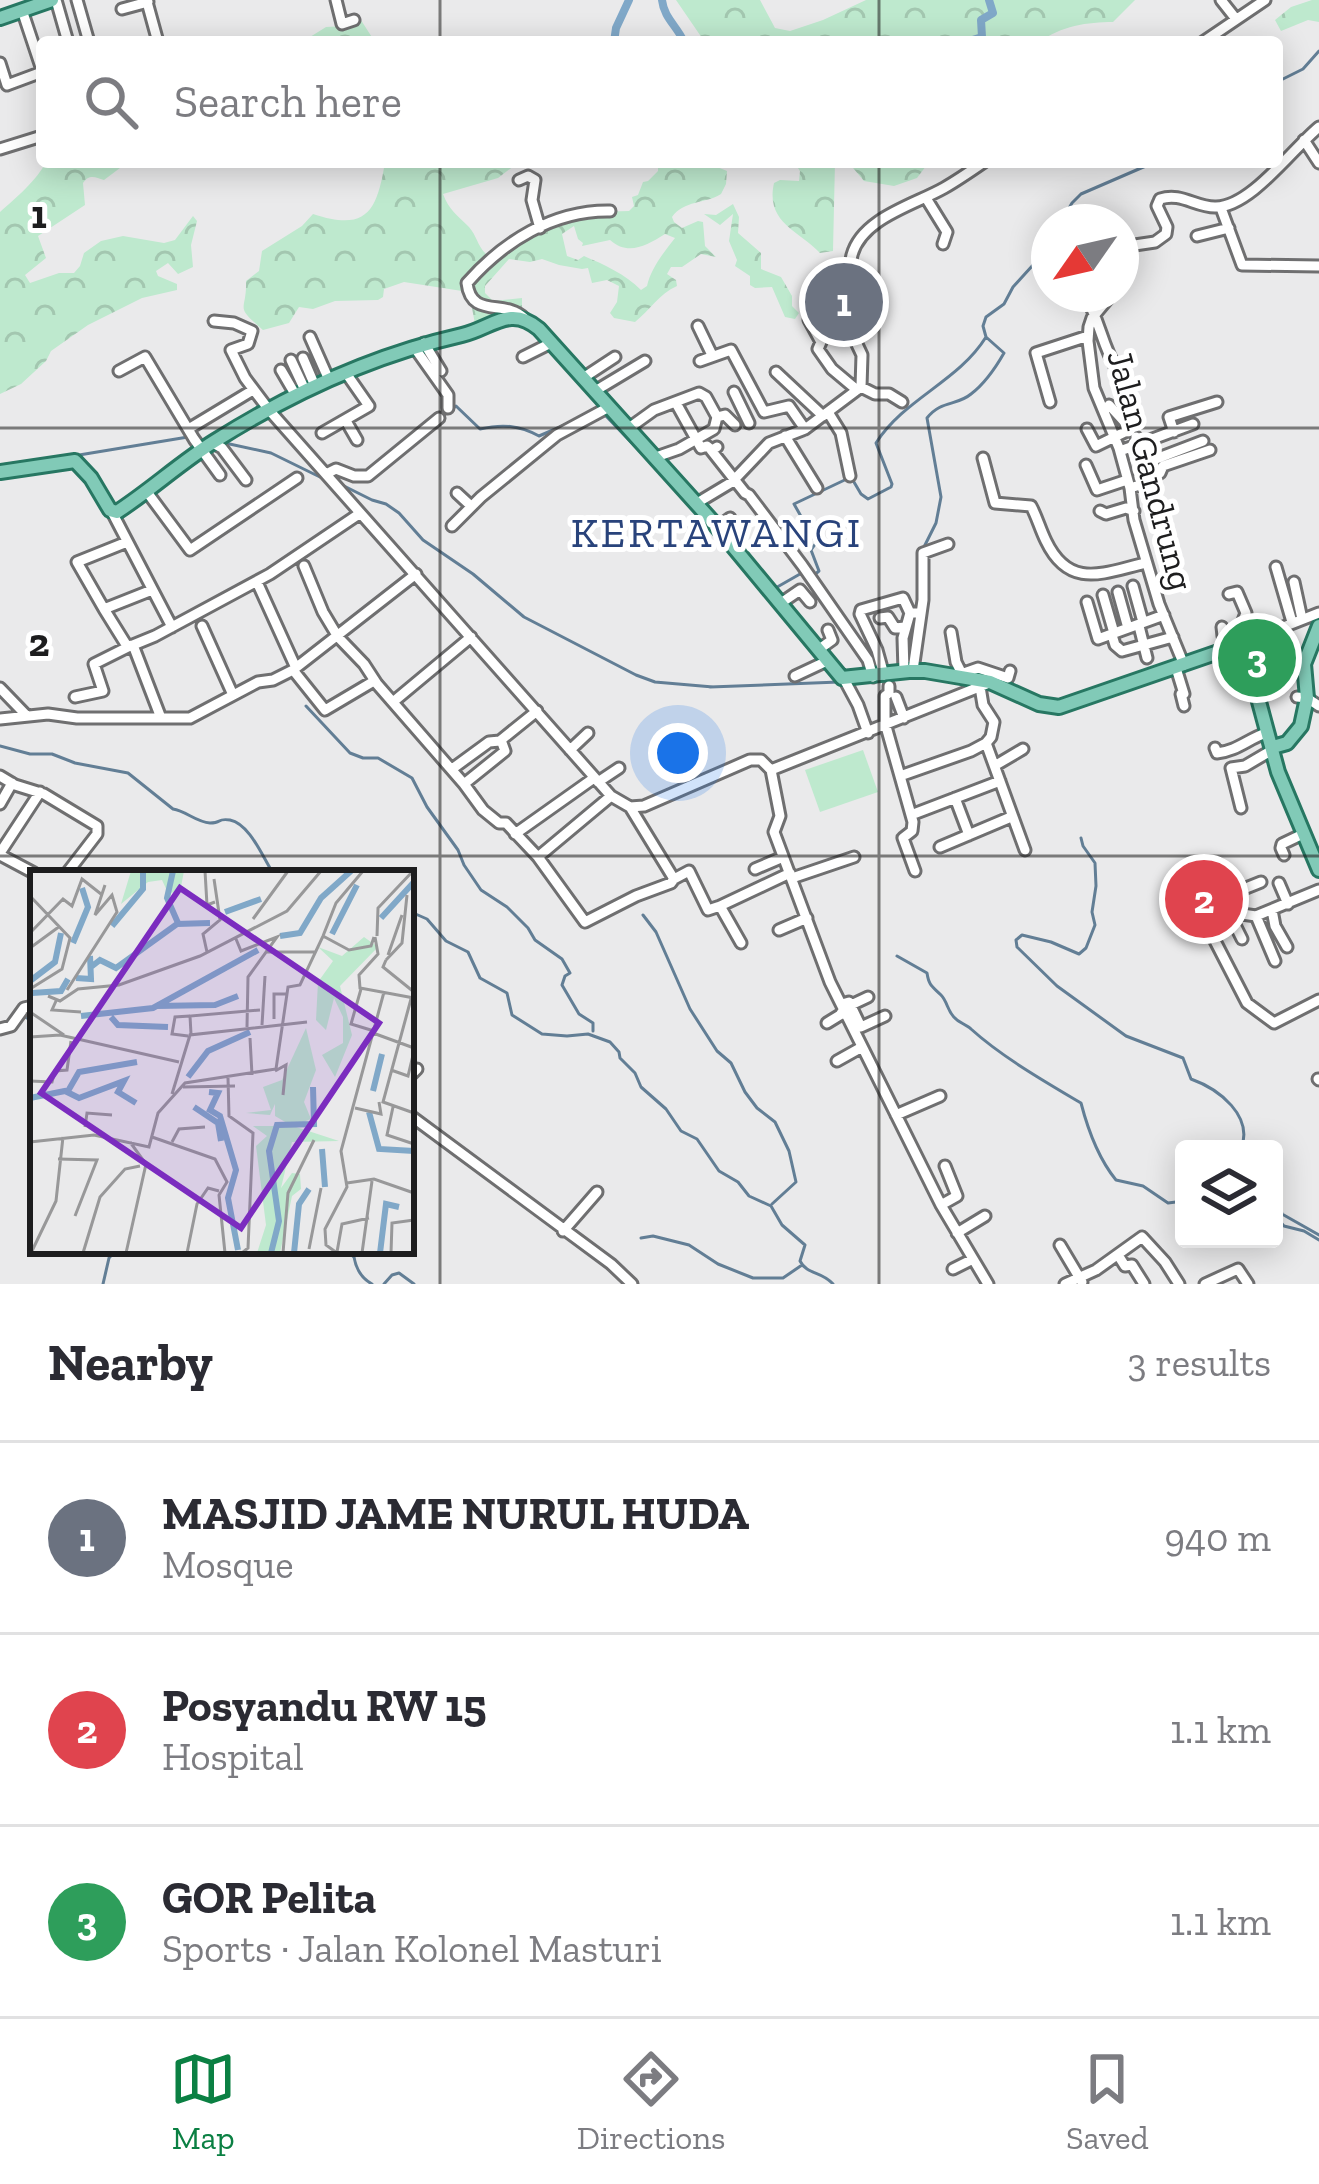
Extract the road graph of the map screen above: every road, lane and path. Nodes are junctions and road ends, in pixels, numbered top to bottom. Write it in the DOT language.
graph roads {
  1 [pos="54,0"];
  2 [pos="77,0"];
  3 [pos="335,0"];
  4 [pos="1221,0"];
  5 [pos="1265,0"];
  6 [pos="150,1"];
  7 [pos="121,7"];
  8 [pos="22,10"];
  9 [pos="0,18"];
  10 [pos="355,20"];
  11 [pos="1236,20"];
  12 [pos="66,36"];
  13 [pos="87,36"];
  14 [pos="157,36"];
  15 [pos="1212,36"];
  16 [pos="36,53"];
  17 [pos="0,63"];
  18 [pos="36,73"];
  19 [pos="14,127"];
  20 [pos="1319,127"];
  21 [pos="36,138"];
  22 [pos="1304,140"];
  23 [pos="18,143"];
  24 [pos="0,149"];
  25 [pos="1319,163"];
  26 [pos="1283,164"];
  27 [pos="974,168"];
  28 [pos="1280,168"];
  29 [pos="519,179"];
  30 [pos="926,198"];
  31 [pos="1222,208"];
  32 [pos="610,211"];
  33 [pos="540,228"];
  34 [pos="1229,228"];
  35 [pos="1166,233"];
  36 [pos="1197,236"];
  37 [pos="1177,241"];
  38 [pos="943,244"];
  39 [pos="1139,244"];
  40 [pos="1319,266"];
  41 [pos="1093,312"];
  42 [pos="1097,312"];
  43 [pos="1094,315"];
  44 [pos="524,318"];
  45 [pos="809,320"];
  46 [pos="214,322"];
  47 [pos="698,326"];
  48 [pos="310,337"];
  49 [pos="1088,337"];
  50 [pos="551,343"];
  51 [pos="419,345"];
  52 [pos="1090,352"];
  53 [pos="1107,353"];
  54 [pos="712,355"];
  55 [pos="523,357"];
  56 [pos="615,357"];
  57 [pos="303,358"];
  58 [pos="290,360"];
  59 [pos="700,361"];
  60 [pos="645,362"];
  61 [pos="1116,368"];
  62 [pos="119,370"];
  63 [pos="281,370"];
  64 [pos="441,371"];
  65 [pos="776,372"];
  66 [pos="1093,372"];
  67 [pos="346,374"];
  68 [pos="583,378"];
  69 [pos="329,380"];
  70 [pos="859,388"];
  71 [pos="253,390"];
  72 [pos="305,390"];
  73 [pos="595,391"];
  74 [pos="734,392"];
  75 [pos="902,402"];
  76 [pos="1050,402"];
  77 [pos="1217,402"];
  78 [pos="676,403"];
  79 [pos="1109,405"];
  80 [pos="609,406"];
  81 [pos="448,408"];
  82 [pos="269,410"];
  83 [pos="764,412"];
  84 [pos="826,414"];
  85 [pos="717,417"];
  86 [pos="439,418"];
  87 [pos="346,421"];
  88 [pos="1193,424"];
  89 [pos="735,425"];
  90 [pos="629,428"];
  91 [pos="805,429"];
  92 [pos="1087,429"];
  93 [pos="1174,432"];
  94 [pos="322,433"];
  95 [pos="785,436"];
  96 [pos="1115,438"];
  97 [pos="203,439"];
  98 [pos="357,440"];
  99 [pos="694,440"];
  100 [pos="1138,441"];
  101 [pos="765,448"];
  102 [pos="1120,451"];
  103 [pos="656,457"];
  104 [pos="982,458"];
  105 [pos="772,459"];
  106 [pos="1148,462"];
  107 [pos="1086,465"];
  108 [pos="0,472"];
  109 [pos="220,475"];
  110 [pos="850,476"];
  111 [pos="1153,476"];
  112 [pos="297,478"];
  113 [pos="330,478"];
  114 [pos="735,478"];
  115 [pos="247,480"];
  116 [pos="1129,484"];
  117 [pos="818,488"];
  118 [pos="147,492"];
  119 [pos="457,493"];
  120 [pos="697,503"];
  121 [pos="471,506"];
  122 [pos="1100,511"];
  123 [pos="1134,511"];
  124 [pos="112,512"];
  125 [pos="359,514"];
  126 [pos="730,518"];
  127 [pos="452,526"];
  128 [pos="718,527"];
  129 [pos="127,542"];
  130 [pos="948,544"];
  131 [pos="1146,563"];
  132 [pos="304,566"];
  133 [pos="1276,567"];
  134 [pos="416,574"];
  135 [pos="257,582"];
  136 [pos="1294,582"];
  137 [pos="1133,586"];
  138 [pos="152,590"];
  139 [pos="1118,592"];
  140 [pos="1229,594"];
  141 [pos="1103,595"];
  142 [pos="1256,599"];
  143 [pos="810,602"];
  144 [pos="1087,602"];
  145 [pos="781,603"];
  146 [pos="1242,605"];
  147 [pos="104,609"];
  148 [pos="915,613"];
  149 [pos="1319,613"];
  150 [pos="1164,615"];
  151 [pos="880,618"];
  152 [pos="1297,620"];
  153 [pos="202,626"];
  154 [pos="172,627"];
  155 [pos="905,627"];
  156 [pos="1222,627"];
  157 [pos="1127,629"];
  158 [pos="828,630"];
  159 [pos="1318,631"];
  160 [pos="951,632"];
  161 [pos="338,637"];
  162 [pos="471,637"];
  163 [pos="1173,637"];
  164 [pos="1247,640"];
  165 [pos="1144,645"];
  166 [pos="131,646"];
  167 [pos="1231,648"];
  168 [pos="822,655"];
  169 [pos="1148,658"];
  170 [pos="1180,667"];
  171 [pos="294,669"];
  172 [pos="909,671"];
  173 [pos="1010,671"];
  174 [pos="795,676"];
  175 [pos="963,676"];
  176 [pos="882,679"];
  177 [pos="374,681"];
  178 [pos="844,681"];
  179 [pos="985,684"];
  180 [pos="0,688"];
  181 [pos="233,695"];
  182 [pos="76,697"];
  183 [pos="896,697"];
  184 [pos="1306,701"];
  185 [pos="393,702"];
  186 [pos="1184,706"];
  187 [pos="537,711"];
  188 [pos="28,716"];
  189 [pos="0,718"];
  190 [pos="161,718"];
  191 [pos="904,718"];
  192 [pos="886,725"];
  193 [pos="588,733"];
  194 [pos="868,733"];
  195 [pos="1267,733"];
  196 [pos="500,741"];
  197 [pos="986,743"];
  198 [pos="1215,748"];
  199 [pos="1274,748"];
  200 [pos="1023,749"];
  201 [pos="570,750"];
  202 [pos="996,765"];
  203 [pos="619,768"];
  204 [pos="452,770"];
  205 [pos="771,770"];
  206 [pos="594,773"];
  207 [pos="0,776"];
  208 [pos="900,776"];
  209 [pos="1000,781"];
  210 [pos="11,783"];
  211 [pos="464,784"];
  212 [pos="40,792"];
  213 [pos="611,796"];
  214 [pos="955,798"];
  215 [pos="0,803"];
  216 [pos="630,807"];
  217 [pos="554,808"];
  218 [pos="1240,808"];
  219 [pos="911,815"];
  220 [pos="1011,818"];
  221 [pos="572,829"];
  222 [pos="515,834"];
  223 [pos="969,835"];
  224 [pos="1309,837"];
  225 [pos="940,847"];
  226 [pos="1025,850"];
  227 [pos="0,854"];
  228 [pos="1285,855"];
  229 [pos="538,857"];
  230 [pos="783,857"];
  231 [pos="854,857"];
  232 [pos="754,869"];
  233 [pos="69,870"];
  234 [pos="1319,870"];
  235 [pos="30,871"];
  236 [pos="915,871"];
  237 [pos="791,876"];
  238 [pos="674,879"];
  239 [pos="1261,882"];
  240 [pos="1279,883"];
  241 [pos="1319,890"];
  242 [pos="1199,895"];
  243 [pos="1220,895"];
  244 [pos="1288,904"];
  245 [pos="720,906"];
  246 [pos="1207,909"];
  247 [pos="1272,910"];
  248 [pos="1232,911"];
  249 [pos="1256,916"];
  250 [pos="807,918"];
  251 [pos="779,930"];
  252 [pos="1242,939"];
  253 [pos="741,943"];
  254 [pos="1287,947"];
  255 [pos="1275,961"];
  256 [pos="868,997"];
  257 [pos="1319,1000"];
  258 [pos="846,1006"];
  259 [pos="30,1007"];
  260 [pos="885,1016"];
  261 [pos="827,1023"];
  262 [pos="0,1029"];
  263 [pos="860,1037"];
  264 [pos="837,1061"];
  265 [pos="940,1096"];
  266 [pos="896,1115"];
  267 [pos="414,1118"];
  268 [pos="945,1166"];
  269 [pos="597,1192"];
  270 [pos="941,1205"];
  271 [pos="543,1215"];
  272 [pos="985,1216"];
  273 [pos="532,1226"];
  274 [pos="563,1231"];
  275 [pos="957,1233"];
  276 [pos="1060,1245"];
  277 [pos="1118,1255"];
  278 [pos="973,1259"];
  279 [pos="953,1269"];
  280 [pos="1081,1281"];
  281 [pos="982,1282"];
  282 [pos="632,1284"];
  283 [pos="1065,1284"];
  284 [pos="1144,1284"];
  285 [pos="1179,1284"];
  286 [pos="1205,1284"];
  287 [pos="1248,1284"];
  1 -- 8 [label="main road"];
  1 -- 12 [label="street"];
  2 -- 13 [label="street"];
  3 -- 10 [label="street"];
  4 -- 11 [label="street"];
  5 -- 11 [label="street"];
  6 -- 7 [label="street"];
  6 -- 14 [label="street"];
  8 -- 9 [label="main road"];
  8 -- 16 [label="street"];
  11 -- 15 [label="street"];
  17 -- 18 [label="street"];
  19 -- 23 [label="street"];
  20 -- 22 [label="street"];
  21 -- 23 [label="street"];
  22 -- 25 [label="street"];
  22 -- 26 [label="street"];
  23 -- 24 [label="street"];
  27 -- 30 [label="street"];
  28 -- 31 [label="street"];
  29 -- 33 [label="street"];
  30 -- 38 [label="street"];
  30 -- 70 [label="street"];
  31 -- 34 [label="street"];
  31 -- 35 [label="street"];
  32 -- 33 [label="street"];
  33 -- 44 [label="street"];
  34 -- 36 [label="street"];
  34 -- 40 [label="street"];
  35 -- 37 [label="street"];
  35 -- 39 [label="street"];
  41 -- 43 [label="street"];
  42 -- 43 [label="street, Jalan Gandrung"];
  43 -- 49 [label="street, Jalan Gandrung"];
  43 -- 53 [label="street"];
  44 -- 50 [label="main road"];
  44 -- 51 [label="main road"];
  45 -- 70 [label="street"];
  46 -- 71 [label="street"];
  47 -- 54 [label="street"];
  48 -- 69 [label="street"];
  49 -- 52 [label="street, Jalan Gandrung"];
  49 -- 76 [label="street"];
  50 -- 55 [label="street"];
  50 -- 68 [label="main road"];
  51 -- 64 [label="street"];
  51 -- 67 [label="main road"];
  51 -- 81 [label="street"];
  52 -- 53 [label="street"];
  52 -- 66 [label="street, Jalan Gandrung"];
  53 -- 61 [label="street"];
  53 -- 66 [label="street"];
  54 -- 59 [label="street"];
  54 -- 83 [label="street"];
  56 -- 68 [label="street"];
  57 -- 72 [label="street"];
  58 -- 72 [label="street"];
  60 -- 73 [label="street"];
  62 -- 97 [label="street"];
  63 -- 72 [label="street"];
  65 -- 84 [label="street"];
  66 -- 96 [label="street, Jalan Gandrung"];
  67 -- 69 [label="main road"];
  67 -- 87 [label="street"];
  68 -- 73 [label="main road"];
  69 -- 72 [label="main road"];
  70 -- 75 [label="street"];
  70 -- 84 [label="street"];
  71 -- 82 [label="street"];
  71 -- 97 [label="street"];
  72 -- 82 [label="main road"];
  73 -- 80 [label="main road"];
  74 -- 83 [label="street"];
  77 -- 93 [label="street"];
  78 -- 85 [label="street"];
  78 -- 90 [label="street"];
  78 -- 99 [label="street"];
  79 -- 96 [label="street"];
  80 -- 90 [label="main road"];
  80 -- 121 [label="street"];
  82 -- 97 [label="main road"];
  82 -- 113 [label="street"];
  83 -- 91 [label="street"];
  84 -- 91 [label="street"];
  84 -- 110 [label="street"];
  85 -- 89 [label="street"];
  85 -- 99 [label="street"];
  86 -- 113 [label="street"];
  87 -- 94 [label="street"];
  87 -- 98 [label="street"];
  88 -- 93 [label="street"];
  90 -- 103 [label="main road"];
  91 -- 95 [label="street"];
  92 -- 96 [label="street"];
  93 -- 100 [label="street"];
  95 -- 101 [label="street"];
  95 -- 117 [label="street"];
  96 -- 102 [label="street, Jalan Gandrung"];
  97 -- 109 [label="street"];
  97 -- 115 [label="street"];
  97 -- 118 [label="main road"];
  99 -- 103 [label="street"];
  99 -- 114 [label="street"];
  100 -- 102 [label="street"];
  100 -- 106 [label="street"];
  101 -- 105 [label="street"];
  101 -- 114 [label="street"];
  102 -- 116 [label="street, Jalan Gandrung"];
  103 -- 120 [label="main road"];
  104 -- 131 [label="street"];
  106 -- 111 [label="street"];
  106 -- 111 [label="street"];
  107 -- 116 [label="street"];
  108 -- 124 [label="main road"];
  111 -- 116 [label="street"];
  112 -- 118 [label="street"];
  113 -- 125 [label="street"];
  114 -- 120 [label="street"];
  114 -- 176 [label="street"];
  116 -- 123 [label="street, Jalan Gandrung"];
  118 -- 124 [label="main road"];
  119 -- 121 [label="street"];
  120 -- 128 [label="main road"];
  121 -- 127 [label="street"];
  122 -- 123 [label="street"];
  123 -- 131 [label="street, Jalan Gandrung"];
  124 -- 129 [label="street"];
  125 -- 134 [label="street"];
  125 -- 135 [label="street"];
  126 -- 128 [label="street"];
  128 -- 145 [label="main road"];
  129 -- 138 [label="street"];
  129 -- 147 [label="street"];
  130 -- 148 [label="street"];
  131 -- 150 [label="street, Jalan Gandrung"];
  132 -- 161 [label="street"];
  133 -- 152 [label="street"];
  134 -- 161 [label="street"];
  134 -- 162 [label="street"];
  135 -- 154 [label="street"];
  135 -- 171 [label="street"];
  136 -- 152 [label="street"];
  137 -- 157 [label="street"];
  138 -- 147 [label="street"];
  138 -- 154 [label="street"];
  139 -- 157 [label="street"];
  140 -- 146 [label="street"];
  141 -- 157 [label="street"];
  142 -- 146 [label="street"];
  143 -- 145 [label="street"];
  144 -- 157 [label="street"];
  145 -- 168 [label="main road"];
  146 -- 164 [label="street"];
  147 -- 166 [label="street"];
  148 -- 155 [label="street"];
  148 -- 172 [label="street"];
  148 -- 176 [label="street"];
  149 -- 152 [label="street"];
  150 -- 157 [label="street"];
  150 -- 163 [label="street, Jalan Gandrung"];
  151 -- 155 [label="street"];
  152 -- 164 [label="street"];
  153 -- 181 [label="street"];
  154 -- 166 [label="street"];
  155 -- 172 [label="street"];
  156 -- 167 [label="street"];
  157 -- 165 [label="street"];
  157 -- 165 [label="street"];
  158 -- 168 [label="street"];
  159 -- 184 [label="main road"];
  160 -- 175 [label="street"];
  161 -- 171 [label="street"];
  161 -- 177 [label="street"];
  162 -- 185 [label="street"];
  162 -- 187 [label="street"];
  163 -- 165 [label="street"];
  163 -- 170 [label="street, Jalan Gandrung"];
  164 -- 167 [label="street"];
  165 -- 169 [label="street"];
  166 -- 182 [label="street"];
  166 -- 190 [label="street"];
  167 -- 170 [label="main road"];
  167 -- 195 [label="main road"];
  168 -- 174 [label="street"];
  168 -- 178 [label="main road"];
  170 -- 179 [label="main road"];
  170 -- 186 [label="street, Jalan Gandrung"];
  171 -- 177 [label="street"];
  171 -- 181 [label="street"];
  172 -- 175 [label="main road"];
  172 -- 176 [label="main road"];
  173 -- 175 [label="street"];
  175 -- 179 [label="main road"];
  176 -- 178 [label="main road"];
  176 -- 192 [label="street"];
  177 -- 185 [label="street"];
  178 -- 194 [label="street"];
  179 -- 191 [label="street"];
  179 -- 197 [label="street"];
  180 -- 188 [label="street"];
  181 -- 190 [label="street"];
  183 -- 191 [label="street"];
  184 -- 199 [label="main road"];
  185 -- 204 [label="street"];
  187 -- 196 [label="street"];
  187 -- 201 [label="street"];
  188 -- 189 [label="street"];
  188 -- 190 [label="street"];
  191 -- 192 [label="street"];
  192 -- 194 [label="street"];
  192 -- 208 [label="street"];
  193 -- 201 [label="street"];
  194 -- 205 [label="street"];
  195 -- 198 [label="street"];
  195 -- 199 [label="main road"];
  196 -- 204 [label="street"];
  196 -- 211 [label="street"];
  197 -- 202 [label="street"];
  197 -- 208 [label="street"];
  199 -- 218 [label="street"];
  199 -- 224 [label="main road"];
  200 -- 202 [label="street"];
  201 -- 206 [label="street"];
  202 -- 209 [label="street"];
  203 -- 206 [label="street"];
  204 -- 211 [label="street"];
  205 -- 216 [label="street"];
  205 -- 230 [label="street"];
  206 -- 213 [label="street"];
  206 -- 217 [label="street"];
  207 -- 210 [label="street"];
  208 -- 219 [label="street"];
  209 -- 214 [label="street"];
  209 -- 220 [label="street"];
  210 -- 212 [label="street"];
  210 -- 215 [label="street"];
  211 -- 222 [label="street"];
  212 -- 227 [label="street"];
  212 -- 233 [label="street"];
  213 -- 216 [label="street"];
  213 -- 221 [label="street"];
  214 -- 219 [label="street"];
  214 -- 223 [label="street"];
  216 -- 238 [label="street"];
  217 -- 221 [label="street"];
  217 -- 222 [label="street"];
  219 -- 236 [label="street"];
  220 -- 223 [label="street"];
  220 -- 226 [label="street"];
  221 -- 229 [label="street"];
  222 -- 229 [label="street"];
  223 -- 225 [label="street"];
  224 -- 228 [label="street"];
  224 -- 234 [label="main road"];
  227 -- 235 [label="street"];
  229 -- 238 [label="street"];
  230 -- 232 [label="street"];
  230 -- 237 [label="street"];
  231 -- 237 [label="street"];
  237 -- 245 [label="street"];
  237 -- 250 [label="street"];
  238 -- 245 [label="street"];
  239 -- 243 [label="street"];
  240 -- 244 [label="street"];
  241 -- 244 [label="street"];
  242 -- 243 [label="street"];
  242 -- 243 [label="street"];
  242 -- 246 [label="street"];
  243 -- 248 [label="street"];
  244 -- 247 [label="street"];
  245 -- 253 [label="street"];
  246 -- 248 [label="street"];
  246 -- 257 [label="street"];
  247 -- 249 [label="street"];
  247 -- 254 [label="street"];
  248 -- 249 [label="street"];
  248 -- 252 [label="street"];
  249 -- 255 [label="street"];
  250 -- 251 [label="street"];
  250 -- 258 [label="street"];
  256 -- 258 [label="street"];
  258 -- 261 [label="street"];
  258 -- 263 [label="street"];
  259 -- 262 [label="street"];
  260 -- 263 [label="street"];
  263 -- 264 [label="street"];
  263 -- 266 [label="street"];
  265 -- 266 [label="street"];
  266 -- 270 [label="street"];
  267 -- 271 [label="street"];
  268 -- 270 [label="street"];
  269 -- 274 [label="street"];
  270 -- 275 [label="street"];
  271 -- 273 [label="street"];
  271 -- 274 [label="street"];
  272 -- 275 [label="street"];
  274 -- 282 [label="street"];
  275 -- 278 [label="street"];
  276 -- 280 [label="street"];
  277 -- 280 [label="street"];
  277 -- 284 [label="street"];
  277 -- 285 [label="street"];
  278 -- 279 [label="street"];
  278 -- 281 [label="street"];
  280 -- 283 [label="street"];
  286 -- 287 [label="street"];
}
